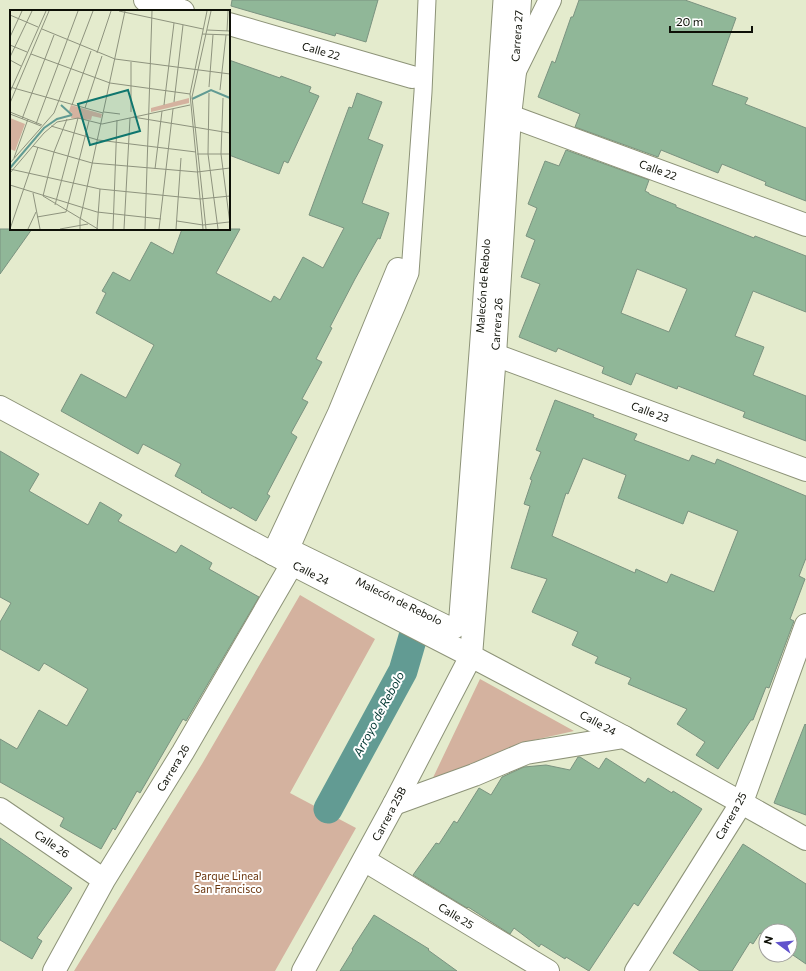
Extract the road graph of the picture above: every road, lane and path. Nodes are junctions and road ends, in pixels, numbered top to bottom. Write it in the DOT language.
graph roads {
  1 [pos="145,0"];
  2 [pos="427,0"];
  3 [pos="502,0"];
  4 [pos="520,0"];
  5 [pos="550,0"];
  6 [pos="180,10"];
  7 [pos="230,24"];
  8 [pos="515,72"];
  9 [pos="412,77"];
  10 [pos="510,116"];
  11 [pos="806,225"];
  12 [pos="398,269"];
  13 [pos="495,355"];
  14 [pos="0,407"];
  15 [pos="806,470"];
  16 [pos="274,554"];
  17 [pos="292,564"];
  18 [pos="806,625"];
  19 [pos="471,656"];
  20 [pos="624,737"];
  21 [pos="742,802"];
  22 [pos="394,804"];
  23 [pos="0,809"];
  24 [pos="806,839"];
  25 [pos="364,860"];
  26 [pos="104,880"];
  27 [pos="54,971"];
  28 [pos="303,971"];
  29 [pos="548,971"];
  30 [pos="636,971"];
  1 -- 6 [label="street"];
  2 -- 3 [label="street, Malecón de Rebolo"];
  4 -- 8 [label="street, Carrera 27"];
  5 -- 8 [label="street, Carrera 26"];
  7 -- 9 [label="street, Calle 22"];
  8 -- 10 [label="street, Carrera 26"];
  10 -- 11 [label="street, Calle 22"];
  10 -- 13 [label="street, Carrera 26"];
  12 -- 16 [label="street"];
  13 -- 15 [label="street, Calle 23"];
  13 -- 19 [label="street, Carrera 26"];
  14 -- 16 [label="street, Calle 24"];
  16 -- 17 [label="street, Calle 24"];
  17 -- 19 [label="street, Calle 24"];
  17 -- 26 [label="street, Carrera 26"];
  18 -- 21 [label="street, Carrera 25"];
  19 -- 20 [label="street, Calle 24"];
  19 -- 22 [label="street, Carrera 25B"];
  20 -- 21 [label="street, Calle 24"];
  20 -- 22 [label="street, Calle 24"];
  21 -- 24 [label="street, Calle 24"];
  21 -- 30 [label="street, Carrera 25"];
  22 -- 25 [label="street, Carrera 25B"];
  23 -- 26 [label="street, Calle 26"];
  25 -- 28 [label="street, Carrera 25B"];
  25 -- 29 [label="street, Calle 25"];
  26 -- 27 [label="street, Carrera 26"];
}
